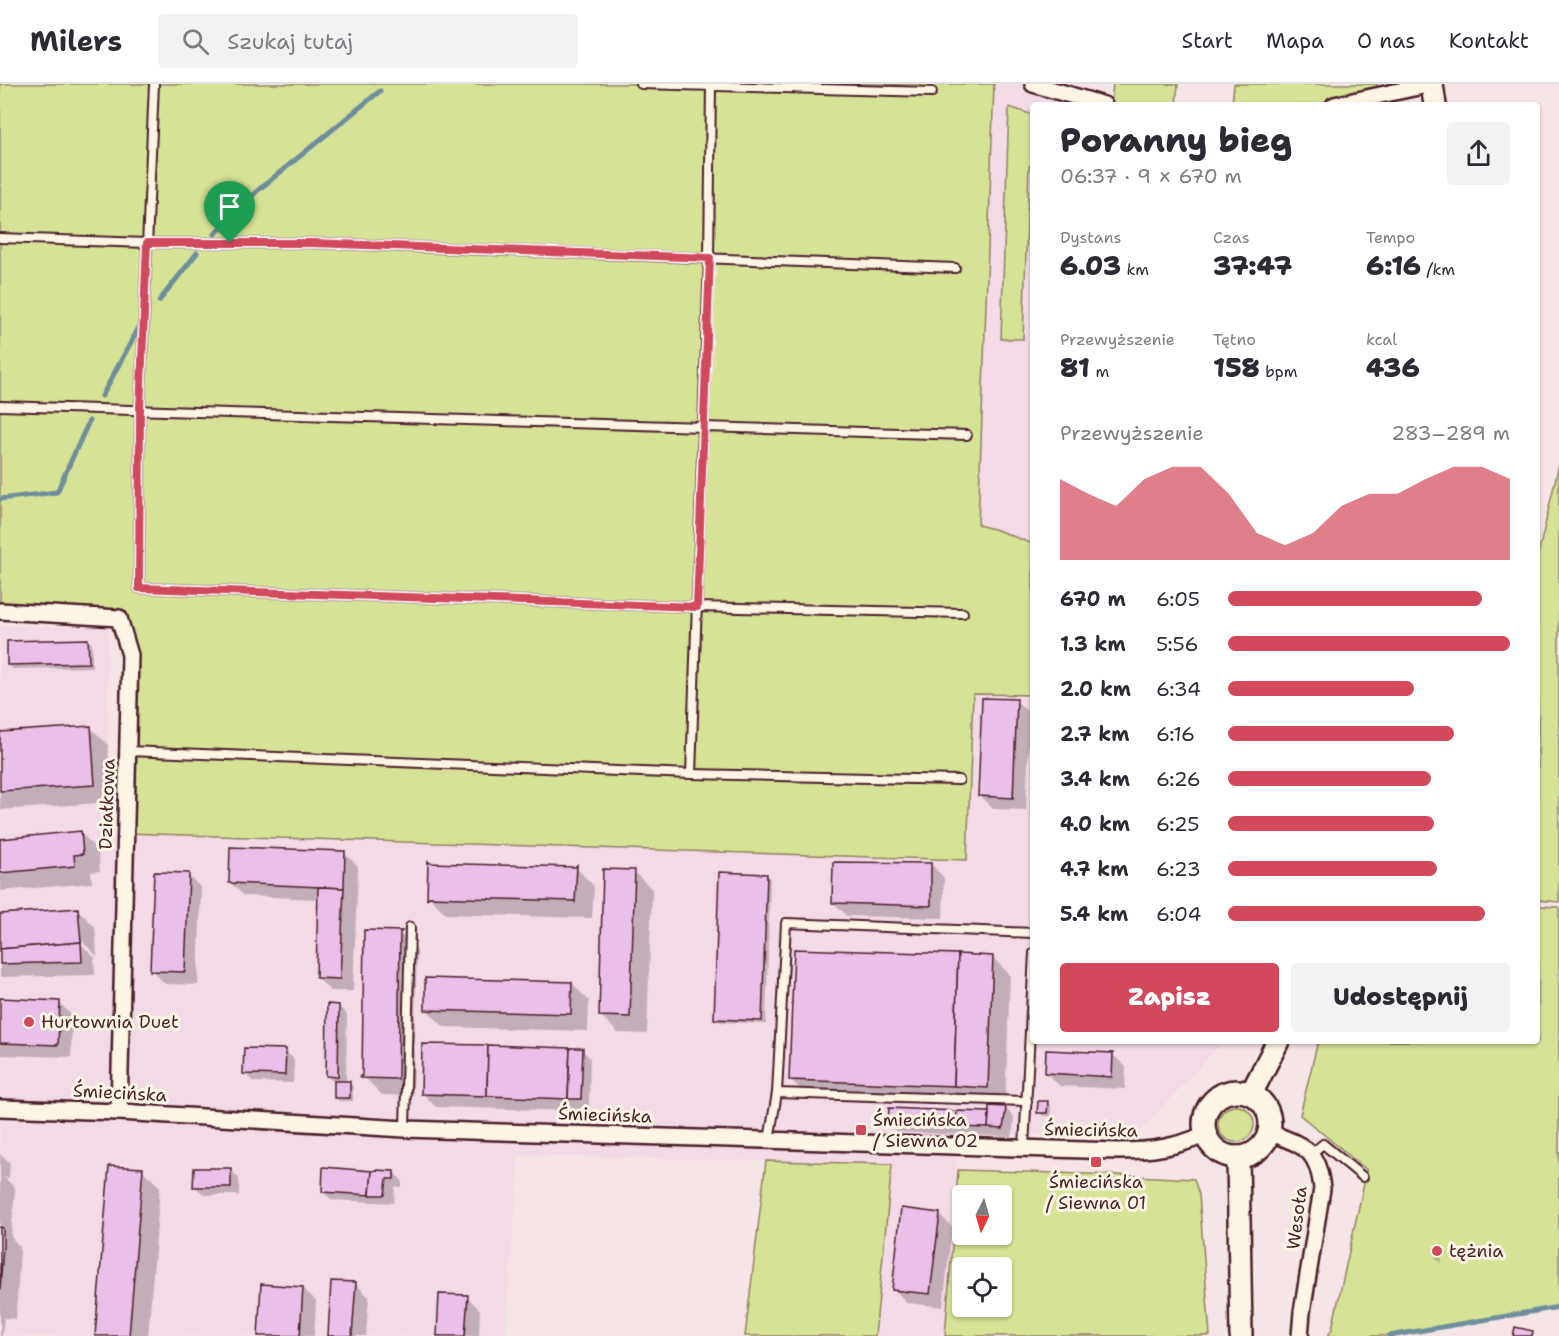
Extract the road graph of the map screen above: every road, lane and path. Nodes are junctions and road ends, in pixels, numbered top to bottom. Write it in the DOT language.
graph roads {
  1 [pos="154,84"];
  2 [pos="641,84"];
  3 [pos="1033,84"];
  4 [pos="1432,84"];
  5 [pos="711,85"];
  6 [pos="932,92"];
  7 [pos="1094,102"];
  8 [pos="1348,102"];
  9 [pos="1435,102"];
  10 [pos="0,238"];
  11 [pos="147,243"];
  12 [pos="710,258"];
  13 [pos="955,268"];
  14 [pos="0,406"];
  15 [pos="140,409"];
  16 [pos="704,427"];
  17 [pos="967,435"];
  18 [pos="697,607"];
  19 [pos="0,611"];
  20 [pos="963,613"];
  21 [pos="128,751"];
  22 [pos="691,774"];
  23 [pos="959,780"];
  24 [pos="410,927"];
  25 [pos="1030,933"];
  26 [pos="1030,1038"];
  27 [pos="1276,1044"];
  28 [pos="777,1093"];
  29 [pos="1251,1094"];
  30 [pos="1027,1101"];
  31 [pos="0,1108"];
  32 [pos="119,1112"];
  33 [pos="405,1129"];
  34 [pos="1269,1132"];
  35 [pos="1207,1134"];
  36 [pos="769,1140"];
  37 [pos="1024,1148"];
  38 [pos="1311,1154"];
  39 [pos="1238,1157"];
  40 [pos="1363,1178"];
  41 [pos="1241,1336"];
  42 [pos="1300,1336"];
  1 -- 11 [label="lane"];
  2 -- 5 [label="lane"];
  3 -- 7 [label="street"];
  4 -- 8 [label="street"];
  4 -- 9 [label="main road"];
  5 -- 6 [label="lane"];
  5 -- 12 [label="lane"];
  10 -- 11 [label="lane"];
  11 -- 12 [label="lane"];
  11 -- 15 [label="lane"];
  12 -- 13 [label="lane"];
  12 -- 16 [label="lane"];
  14 -- 15 [label="lane"];
  15 -- 16 [label="lane"];
  15 -- 18 [label="lane"];
  16 -- 17 [label="lane"];
  16 -- 18 [label="lane"];
  18 -- 20 [label="lane"];
  18 -- 22 [label="lane"];
  19 -- 21 [label="street, Działkowa"];
  21 -- 22 [label="lane"];
  21 -- 32 [label="street, Działkowa"];
  22 -- 23 [label="lane"];
  24 -- 33 [label="lane"];
  25 -- 28 [label="lane"];
  26 -- 30 [label="lane"];
  27 -- 29 [label="main road"];
  28 -- 30 [label="lane"];
  28 -- 36 [label="lane"];
  29 -- 34 [label="main road"];
  29 -- 35 [label="main road"];
  30 -- 37 [label="lane"];
  31 -- 32 [label="street, Śmiecińska"];
  32 -- 33 [label="street, Śmiecińska"];
  33 -- 36 [label="street, Śmiecińska"];
  34 -- 38 [label="street"];
  34 -- 39 [label="main road"];
  35 -- 37 [label="street, Śmiecińska"];
  35 -- 39 [label="main road"];
  36 -- 37 [label="street, Śmiecińska"];
  38 -- 40 [label="lane"];
  38 -- 42 [label="street, Wesoła"];
  39 -- 41 [label="main road"];
}
